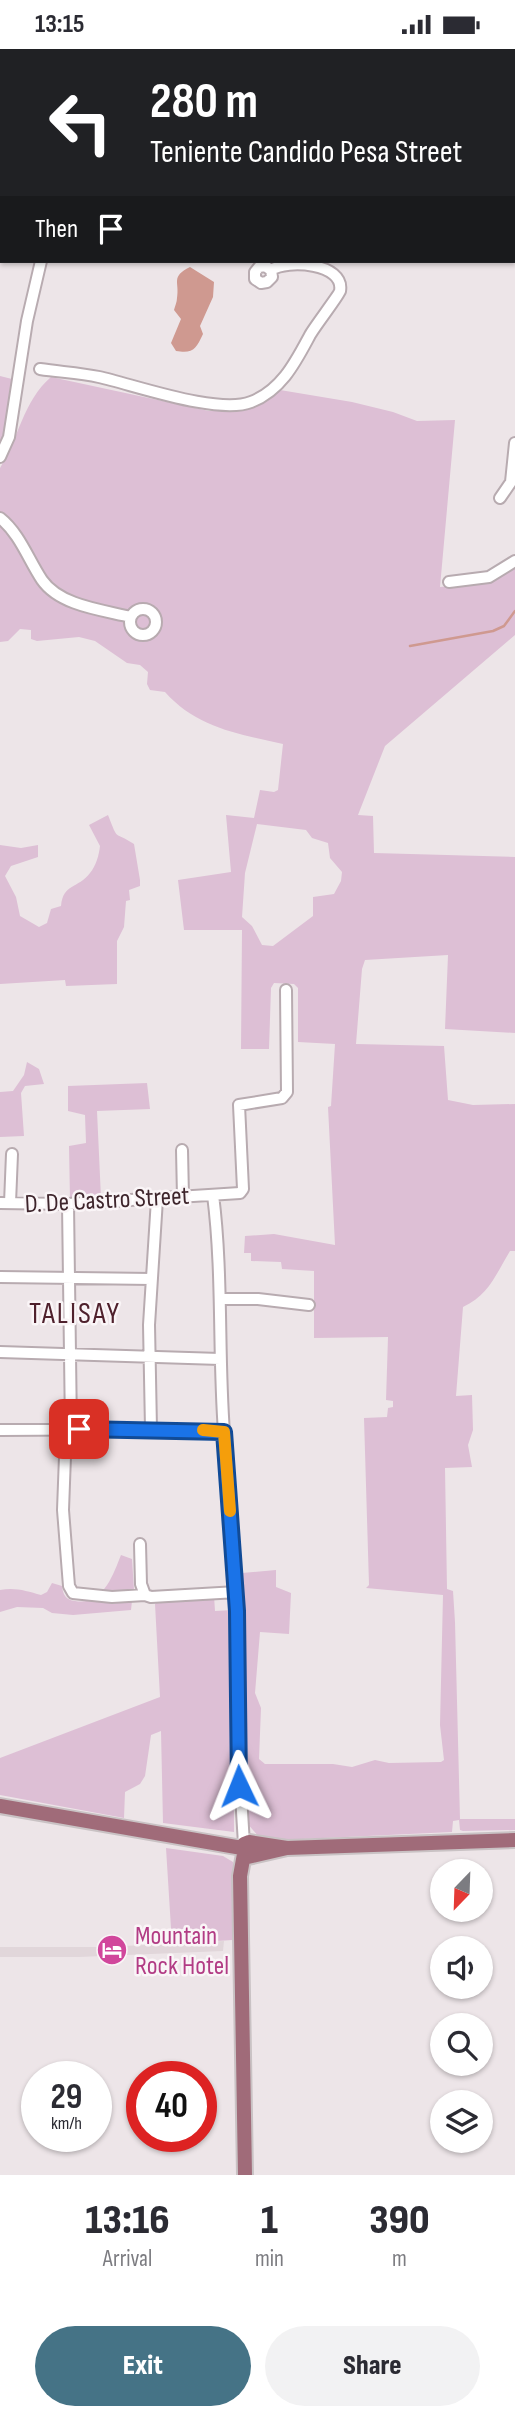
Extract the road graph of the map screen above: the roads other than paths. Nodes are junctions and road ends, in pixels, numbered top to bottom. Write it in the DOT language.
graph roads {
  1 [pos="41,263"];
  2 [pos="271,270"];
  3 [pos="19,365"];
  4 [pos="515,443"];
  5 [pos="0,457"];
  6 [pos="500,498"];
  7 [pos="0,518"];
  8 [pos="515,561"];
  9 [pos="449,582"];
  10 [pos="131,617"];
  11 [pos="286,990"];
  12 [pos="182,1150"];
  13 [pos="12,1154"];
  14 [pos="213,1195"];
  15 [pos="183,1196"];
  16 [pos="157,1199"];
  17 [pos="5,1203"];
  18 [pos="68,1203"];
  19 [pos="0,1277"];
  20 [pos="70,1278"];
  21 [pos="152,1279"];
  22 [pos="220,1299"];
  23 [pos="309,1305"];
  24 [pos="0,1352"];
  25 [pos="69,1354"];
  26 [pos="150,1357"];
  27 [pos="220,1359"];
  28 [pos="68,1429"];
  29 [pos="151,1429"];
  30 [pos="0,1430"];
  31 [pos="224,1432"];
  32 [pos="140,1544"];
  33 [pos="237,1592"];
  34 [pos="145,1595"];
  35 [pos="0,1806"];
  36 [pos="515,1840"];
  37 [pos="249,1849"];
  38 [pos="245,2175"];
  1 -- 3 [label="street"];
  2 -- 3 [label="street"];
  3 -- 5 [label="street"];
  4 -- 6 [label="street"];
  7 -- 10 [label="street"];
  8 -- 9 [label="street"];
  11 -- 14 [label="street, D. De Castro Street"];
  12 -- 15 [label="street"];
  13 -- 17 [label="street"];
  14 -- 15 [label="street, D. De Castro Street"];
  14 -- 22 [label="street"];
  15 -- 16 [label="street, D. De Castro Street"];
  16 -- 18 [label="street, D. De Castro Street"];
  16 -- 21 [label="street"];
  17 -- 18 [label="street, D. De Castro Street"];
  18 -- 20 [label="street"];
  19 -- 20 [label="street"];
  20 -- 21 [label="street"];
  20 -- 25 [label="street"];
  21 -- 26 [label="street"];
  22 -- 23 [label="street"];
  22 -- 27 [label="street"];
  24 -- 25 [label="street"];
  25 -- 26 [label="street"];
  25 -- 28 [label="street"];
  26 -- 27 [label="street"];
  26 -- 29 [label="street"];
  27 -- 31 [label="street"];
  28 -- 29 [label="street"];
  28 -- 30 [label="street"];
  28 -- 34 [label="street"];
  29 -- 31 [label="street"];
  31 -- 33 [label="street"];
  32 -- 34 [label="street"];
  33 -- 34 [label="street"];
  33 -- 37 [label="street"];
  35 -- 37 [label="main road"];
  36 -- 37 [label="main road"];
  37 -- 38 [label="main road"];
}
